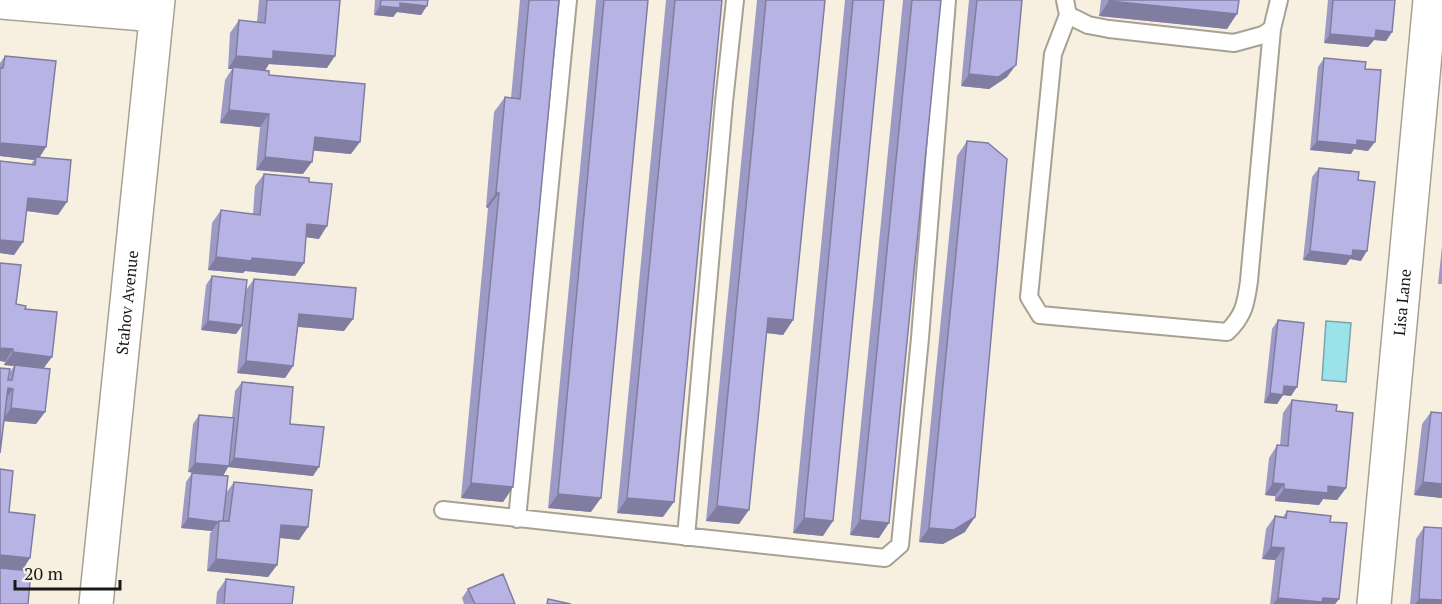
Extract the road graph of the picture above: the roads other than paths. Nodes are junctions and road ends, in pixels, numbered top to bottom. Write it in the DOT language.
graph roads {
  1 [pos="568,0"];
  2 [pos="735,0"];
  3 [pos="947,0"];
  4 [pos="1279,0"];
  5 [pos="1430,0"];
  6 [pos="0,2"];
  7 [pos="157,8"];
  8 [pos="1067,8"];
  9 [pos="1272,29"];
  10 [pos="443,510"];
  11 [pos="517,519"];
  12 [pos="686,537"];
  13 [pos="96,604"];
  14 [pos="1374,604"];
  1 -- 11 [label="lane"];
  2 -- 12 [label="lane"];
  3 -- 12 [label="lane"];
  4 -- 9 [label="lane"];
  5 -- 14 [label="street, Lisa Lane"];
  6 -- 7 [label="street"];
  7 -- 13 [label="street, Stahov Avenue"];
  8 -- 9 [label="lane"];
  8 -- 9 [label="lane"];
  10 -- 11 [label="lane"];
  11 -- 12 [label="lane"];
}
